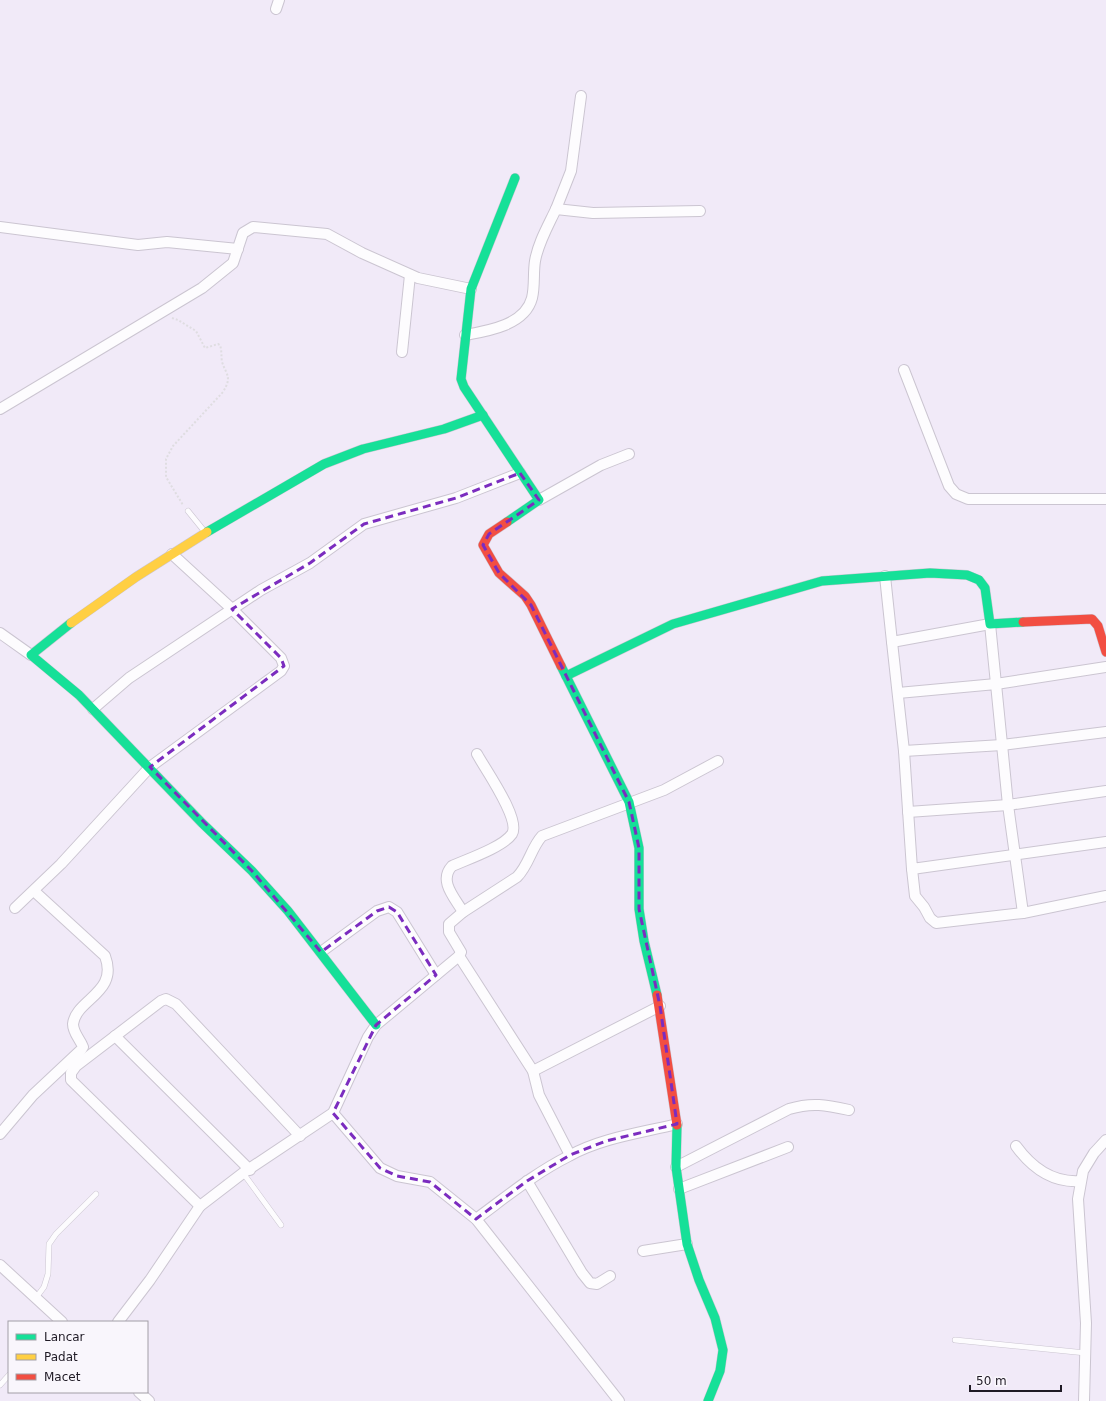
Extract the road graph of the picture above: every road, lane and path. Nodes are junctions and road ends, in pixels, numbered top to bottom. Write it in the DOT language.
graph roads {
  1 [pos="581,96"];
  2 [pos="515,178"];
  3 [pos="556,209"];
  4 [pos="700,211"];
  5 [pos="0,227"];
  6 [pos="238,250"];
  7 [pos="410,275"];
  8 [pos="471,289"];
  9 [pos="157,316"];
  10 [pos="465,335"];
  11 [pos="402,352"];
  12 [pos="904,370"];
  13 [pos="0,409"];
  14 [pos="483,415"];
  15 [pos="629,454"];
  16 [pos="520,473"];
  17 [pos="1106,498"];
  18 [pos="539,500"];
  19 [pos="188,511"];
  20 [pos="206,532"];
  21 [pos="172,554"];
  22 [pos="885,576"];
  23 [pos="232,609"];
  24 [pos="990,624"];
  25 [pos="0,633"];
  26 [pos="892,642"];
  27 [pos="1106,652"];
  28 [pos="31,655"];
  29 [pos="1106,667"];
  30 [pos="566,676"];
  31 [pos="996,684"];
  32 [pos="898,693"];
  33 [pos="93,709"];
  34 [pos="1106,732"];
  35 [pos="1002,745"];
  36 [pos="904,751"];
  37 [pos="477,754"];
  38 [pos="718,761"];
  39 [pos="150,767"];
  40 [pos="1106,791"];
  41 [pos="629,802"];
  42 [pos="1008,805"];
  43 [pos="908,812"];
  44 [pos="1106,842"];
  45 [pos="1015,854"];
  46 [pos="912,869"];
  47 [pos="34,891"];
  48 [pos="1106,896"];
  49 [pos="15,908"];
  50 [pos="463,912"];
  51 [pos="1023,913"];
  52 [pos="321,952"];
  53 [pos="459,956"];
  54 [pos="436,975"];
  55 [pos="660,1006"];
  56 [pos="376,1025"];
  57 [pos="115,1036"];
  58 [pos="533,1071"];
  59 [pos="849,1110"];
  60 [pos="333,1113"];
  61 [pos="676,1124"];
  62 [pos="0,1134"];
  63 [pos="300,1136"];
  64 [pos="1106,1140"];
  65 [pos="1016,1146"];
  66 [pos="788,1147"];
  67 [pos="570,1155"];
  68 [pos="676,1167"];
  69 [pos="246,1171"];
  70 [pos="1080,1180"];
  71 [pos="527,1181"];
  72 [pos="679,1189"];
  73 [pos="96,1194"];
  74 [pos="200,1206"];
  75 [pos="476,1219"];
  76 [pos="281,1225"];
  77 [pos="687,1244"];
  78 [pos="643,1251"];
  79 [pos="0,1266"];
  80 [pos="610,1276"];
  81 [pos="35,1299"];
  82 [pos="57,1321"];
  83 [pos="119,1321"];
  84 [pos="955,1340"];
  85 [pos="1086,1353"];
  86 [pos="8,1376"];
  87 [pos="0,1385"];
  88 [pos="140,1393"];
  89 [pos="149,1401"];
  90 [pos="619,1401"];
  91 [pos="708,1401"];
  92 [pos="1084,1401"];
  1 -- 3 [label="street"];
  2 -- 8 [label="street"];
  3 -- 4 [label="street"];
  3 -- 10 [label="street"];
  5 -- 6 [label="street"];
  6 -- 7 [label="street"];
  6 -- 9 [label="street"];
  7 -- 8 [label="street"];
  7 -- 11 [label="street"];
  8 -- 10 [label="street"];
  9 -- 13 [label="street"];
  9 -- 19 [label="path"];
  10 -- 14 [label="street"];
  12 -- 17 [label="street"];
  14 -- 16 [label="street"];
  14 -- 20 [label="street"];
  15 -- 18 [label="street"];
  16 -- 18 [label="street"];
  16 -- 23 [label="street"];
  18 -- 30 [label="street"];
  19 -- 20 [label="lane"];
  20 -- 21 [label="street"];
  21 -- 23 [label="street"];
  21 -- 28 [label="street"];
  22 -- 24 [label="street"];
  22 -- 26 [label="street"];
  22 -- 30 [label="street"];
  23 -- 33 [label="street"];
  23 -- 39 [label="street"];
  24 -- 26 [label="street"];
  24 -- 27 [label="street"];
  24 -- 31 [label="street"];
  25 -- 28 [label="street"];
  26 -- 32 [label="street"];
  28 -- 33 [label="street"];
  29 -- 31 [label="street"];
  30 -- 41 [label="street"];
  31 -- 32 [label="street"];
  31 -- 35 [label="street"];
  32 -- 36 [label="street"];
  33 -- 39 [label="street"];
  34 -- 35 [label="street"];
  35 -- 36 [label="street"];
  35 -- 42 [label="street"];
  36 -- 43 [label="street"];
  37 -- 50 [label="street"];
  38 -- 41 [label="street"];
  39 -- 47 [label="street"];
  39 -- 52 [label="street"];
  40 -- 42 [label="street"];
  41 -- 50 [label="street"];
  41 -- 55 [label="street"];
  42 -- 43 [label="street"];
  42 -- 45 [label="street"];
  43 -- 46 [label="street"];
  44 -- 45 [label="street"];
  45 -- 46 [label="street"];
  45 -- 51 [label="street"];
  46 -- 51 [label="street"];
  47 -- 49 [label="street"];
  47 -- 62 [label="street"];
  48 -- 51 [label="street"];
  50 -- 53 [label="street"];
  52 -- 54 [label="street"];
  52 -- 56 [label="street"];
  53 -- 54 [label="street"];
  53 -- 58 [label="street"];
  54 -- 56 [label="street"];
  55 -- 58 [label="street"];
  55 -- 61 [label="street"];
  56 -- 60 [label="street"];
  57 -- 63 [label="street"];
  57 -- 69 [label="street"];
  57 -- 74 [label="street"];
  58 -- 67 [label="street"];
  59 -- 68 [label="street"];
  60 -- 63 [label="street"];
  60 -- 75 [label="street"];
  61 -- 67 [label="street"];
  61 -- 68 [label="street"];
  63 -- 69 [label="street"];
  64 -- 70 [label="street"];
  65 -- 70 [label="street"];
  66 -- 72 [label="street"];
  67 -- 71 [label="street"];
  68 -- 72 [label="street"];
  69 -- 74 [label="street"];
  69 -- 76 [label="lane"];
  70 -- 85 [label="street"];
  71 -- 75 [label="street"];
  71 -- 80 [label="street"];
  72 -- 77 [label="street"];
  73 -- 81 [label="lane"];
  74 -- 83 [label="street"];
  75 -- 90 [label="street"];
  77 -- 78 [label="street"];
  77 -- 91 [label="street"];
  79 -- 81 [label="street"];
  81 -- 82 [label="street"];
  84 -- 85 [label="lane"];
  85 -- 92 [label="street"];
  86 -- 87 [label="lane"];
  88 -- 89 [label="street"];
}
